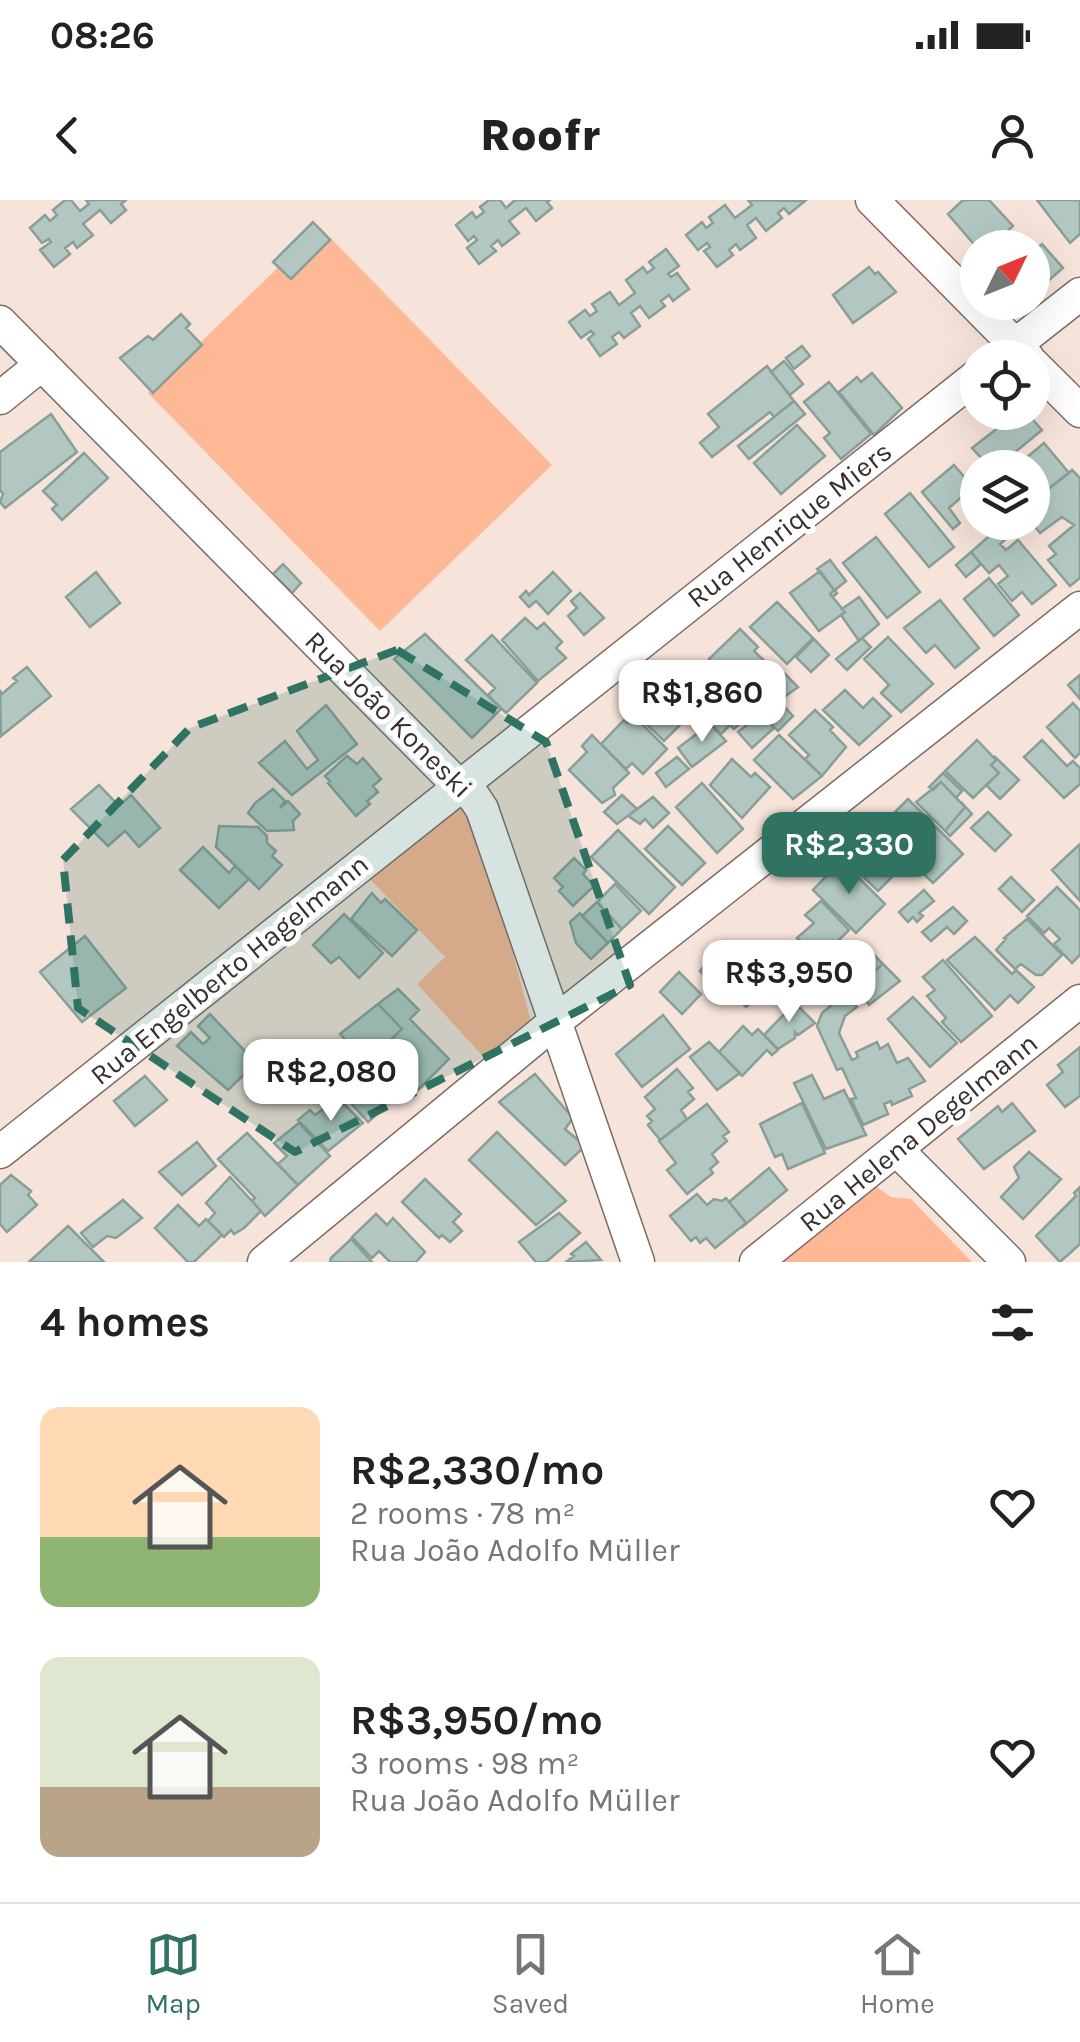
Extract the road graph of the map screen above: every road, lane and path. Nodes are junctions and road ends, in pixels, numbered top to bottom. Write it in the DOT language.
graph roads {
  1 [pos="872,200"];
  2 [pos="1080,294"];
  3 [pos="0,322"];
  4 [pos="1004,340"];
  5 [pos="1035,340"];
  6 [pos="42,364"];
  7 [pos="1050,384"];
  8 [pos="960,389"];
  9 [pos="0,398"];
  10 [pos="1080,411"];
  11 [pos="1080,608"];
  12 [pos="458,785"];
  13 [pos="1080,1001"];
  14 [pos="556,1021"];
  15 [pos="897,1150"];
  16 [pos="0,1152"];
  17 [pos="264,1262"];
  18 [pos="638,1262"];
  19 [pos="756,1262"];
  20 [pos="1008,1262"];
  1 -- 4 [label="street"];
  2 -- 5 [label="street"];
  3 -- 6 [label="street, Rua João Koneski"];
  6 -- 9 [label="street"];
  6 -- 12 [label="street, Rua João Koneski"];
  7 -- 10 [label="street"];
  8 -- 12 [label="street, Rua Henrique Miers"];
  11 -- 14 [label="street"];
  12 -- 14 [label="street, Rua João Koneski"];
  12 -- 16 [label="street, Rua Engelberto Hagelmann"];
  13 -- 15 [label="street, Rua Helena Degelmann"];
  14 -- 17 [label="street"];
  14 -- 18 [label="street, Rua João Koneski"];
  15 -- 19 [label="street, Rua Helena Degelmann"];
  15 -- 20 [label="street"];
}
